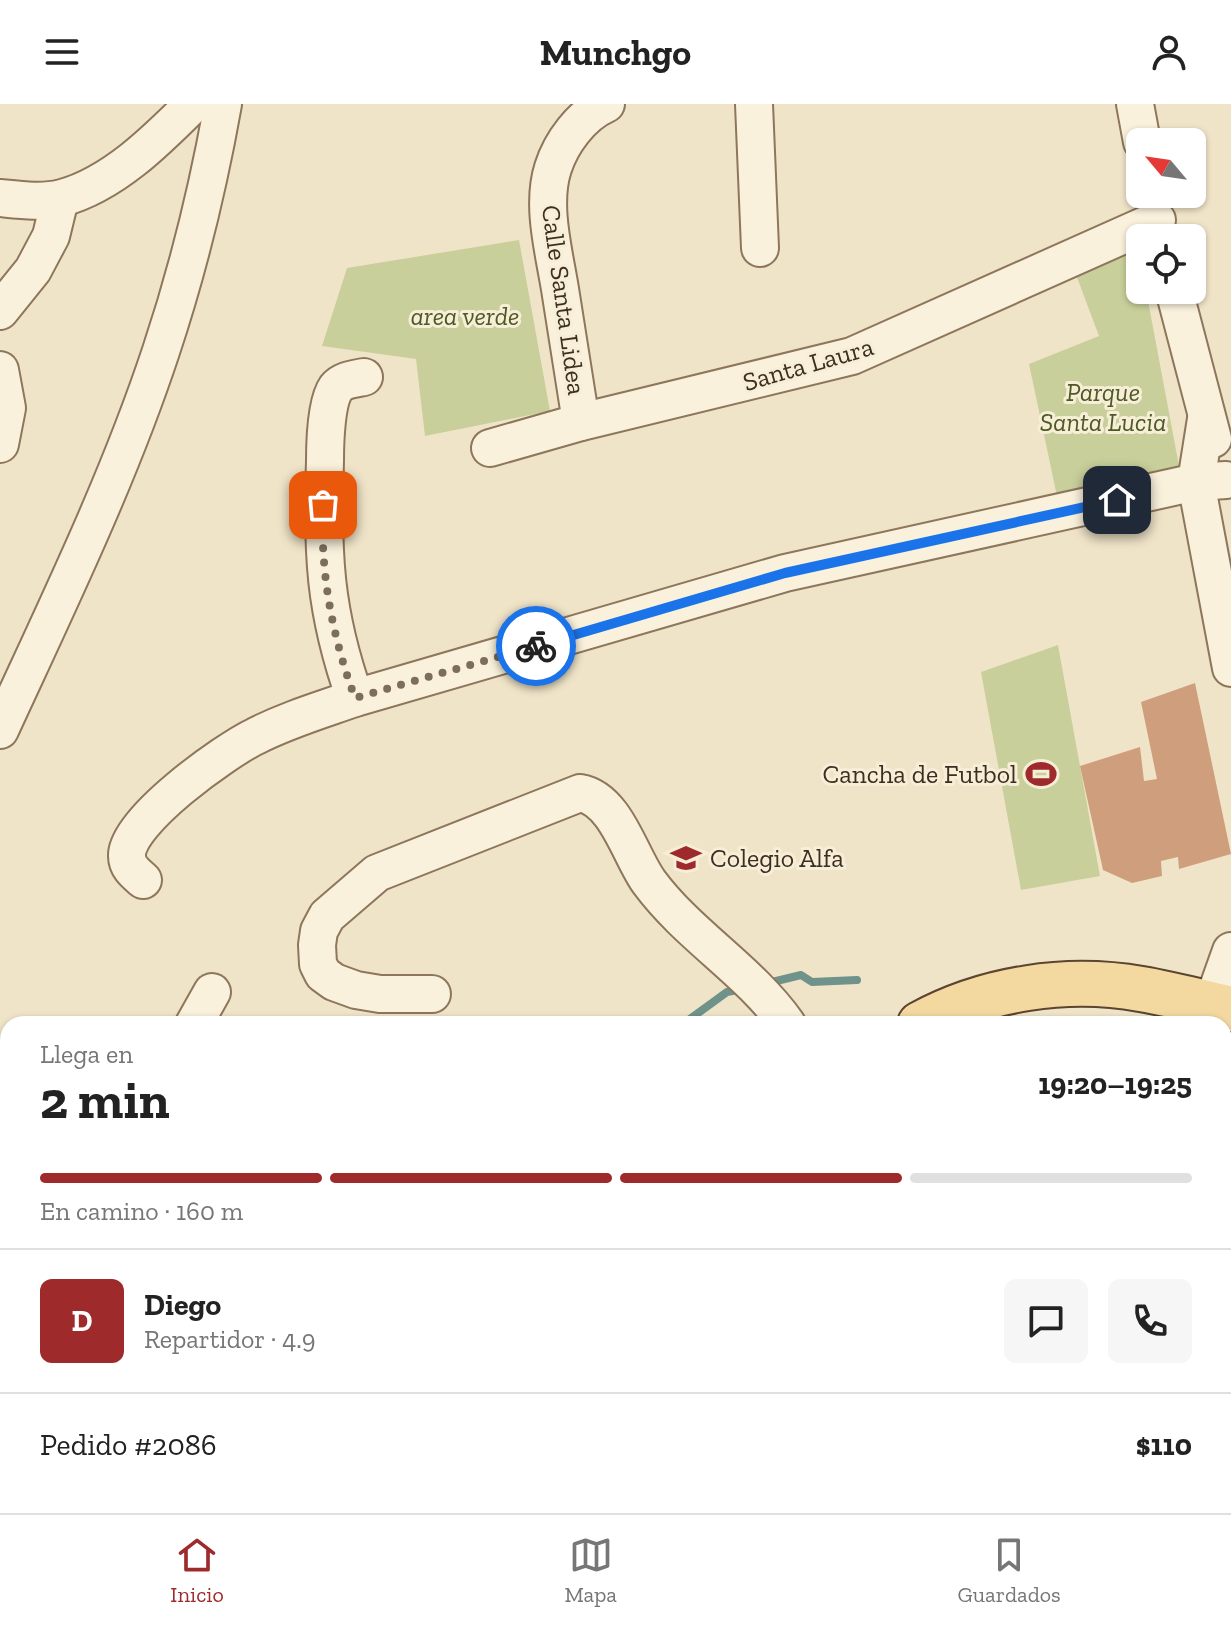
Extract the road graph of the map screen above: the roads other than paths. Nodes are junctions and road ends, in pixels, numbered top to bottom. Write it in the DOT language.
graph roads {
  1 [pos="193,104"];
  2 [pos="223,104"];
  3 [pos="606,104"];
  4 [pos="754,104"];
  5 [pos="1135,104"];
  6 [pos="1139,128"];
  7 [pos="0,198"];
  8 [pos="60,199"];
  9 [pos="1157,217"];
  10 [pos="760,248"];
  11 [pos="1177,304"];
  12 [pos="0,311"];
  13 [pos="0,370"];
  14 [pos="364,377"];
  15 [pos="581,422"];
  16 [pos="0,444"];
  17 [pos="490,448"];
  18 [pos="1218,489"];
  19 [pos="1231,668"];
  20 [pos="355,698"];
  21 [pos="0,730"];
  22 [pos="143,880"];
  23 [pos="1231,951"];
  24 [pos="212,992"];
  25 [pos="432,994"];
  26 [pos="198,1016"];
  27 [pos="781,1016"];
  28 [pos="935,1016"];
  29 [pos="1217,1016"];
  30 [pos="1220,1016"];
  1 -- 8 [label="street"];
  2 -- 21 [label="street"];
  3 -- 15 [label="street, Calle Santa Lidea"];
  4 -- 10 [label="street"];
  5 -- 6 [label="street"];
  7 -- 8 [label="street"];
  8 -- 12 [label="street"];
  9 -- 15 [label="street, Santa Laura"];
  11 -- 18 [label="street"];
  13 -- 16 [label="street"];
  14 -- 20 [label="street"];
  15 -- 17 [label="street, Santa Laura"];
  18 -- 19 [label="street"];
  18 -- 20 [label="street"];
  20 -- 22 [label="street"];
  23 -- 30 [label="street"];
  24 -- 26 [label="street"];
  25 -- 27 [label="street"];
  28 -- 29 [label="main road"];
}
